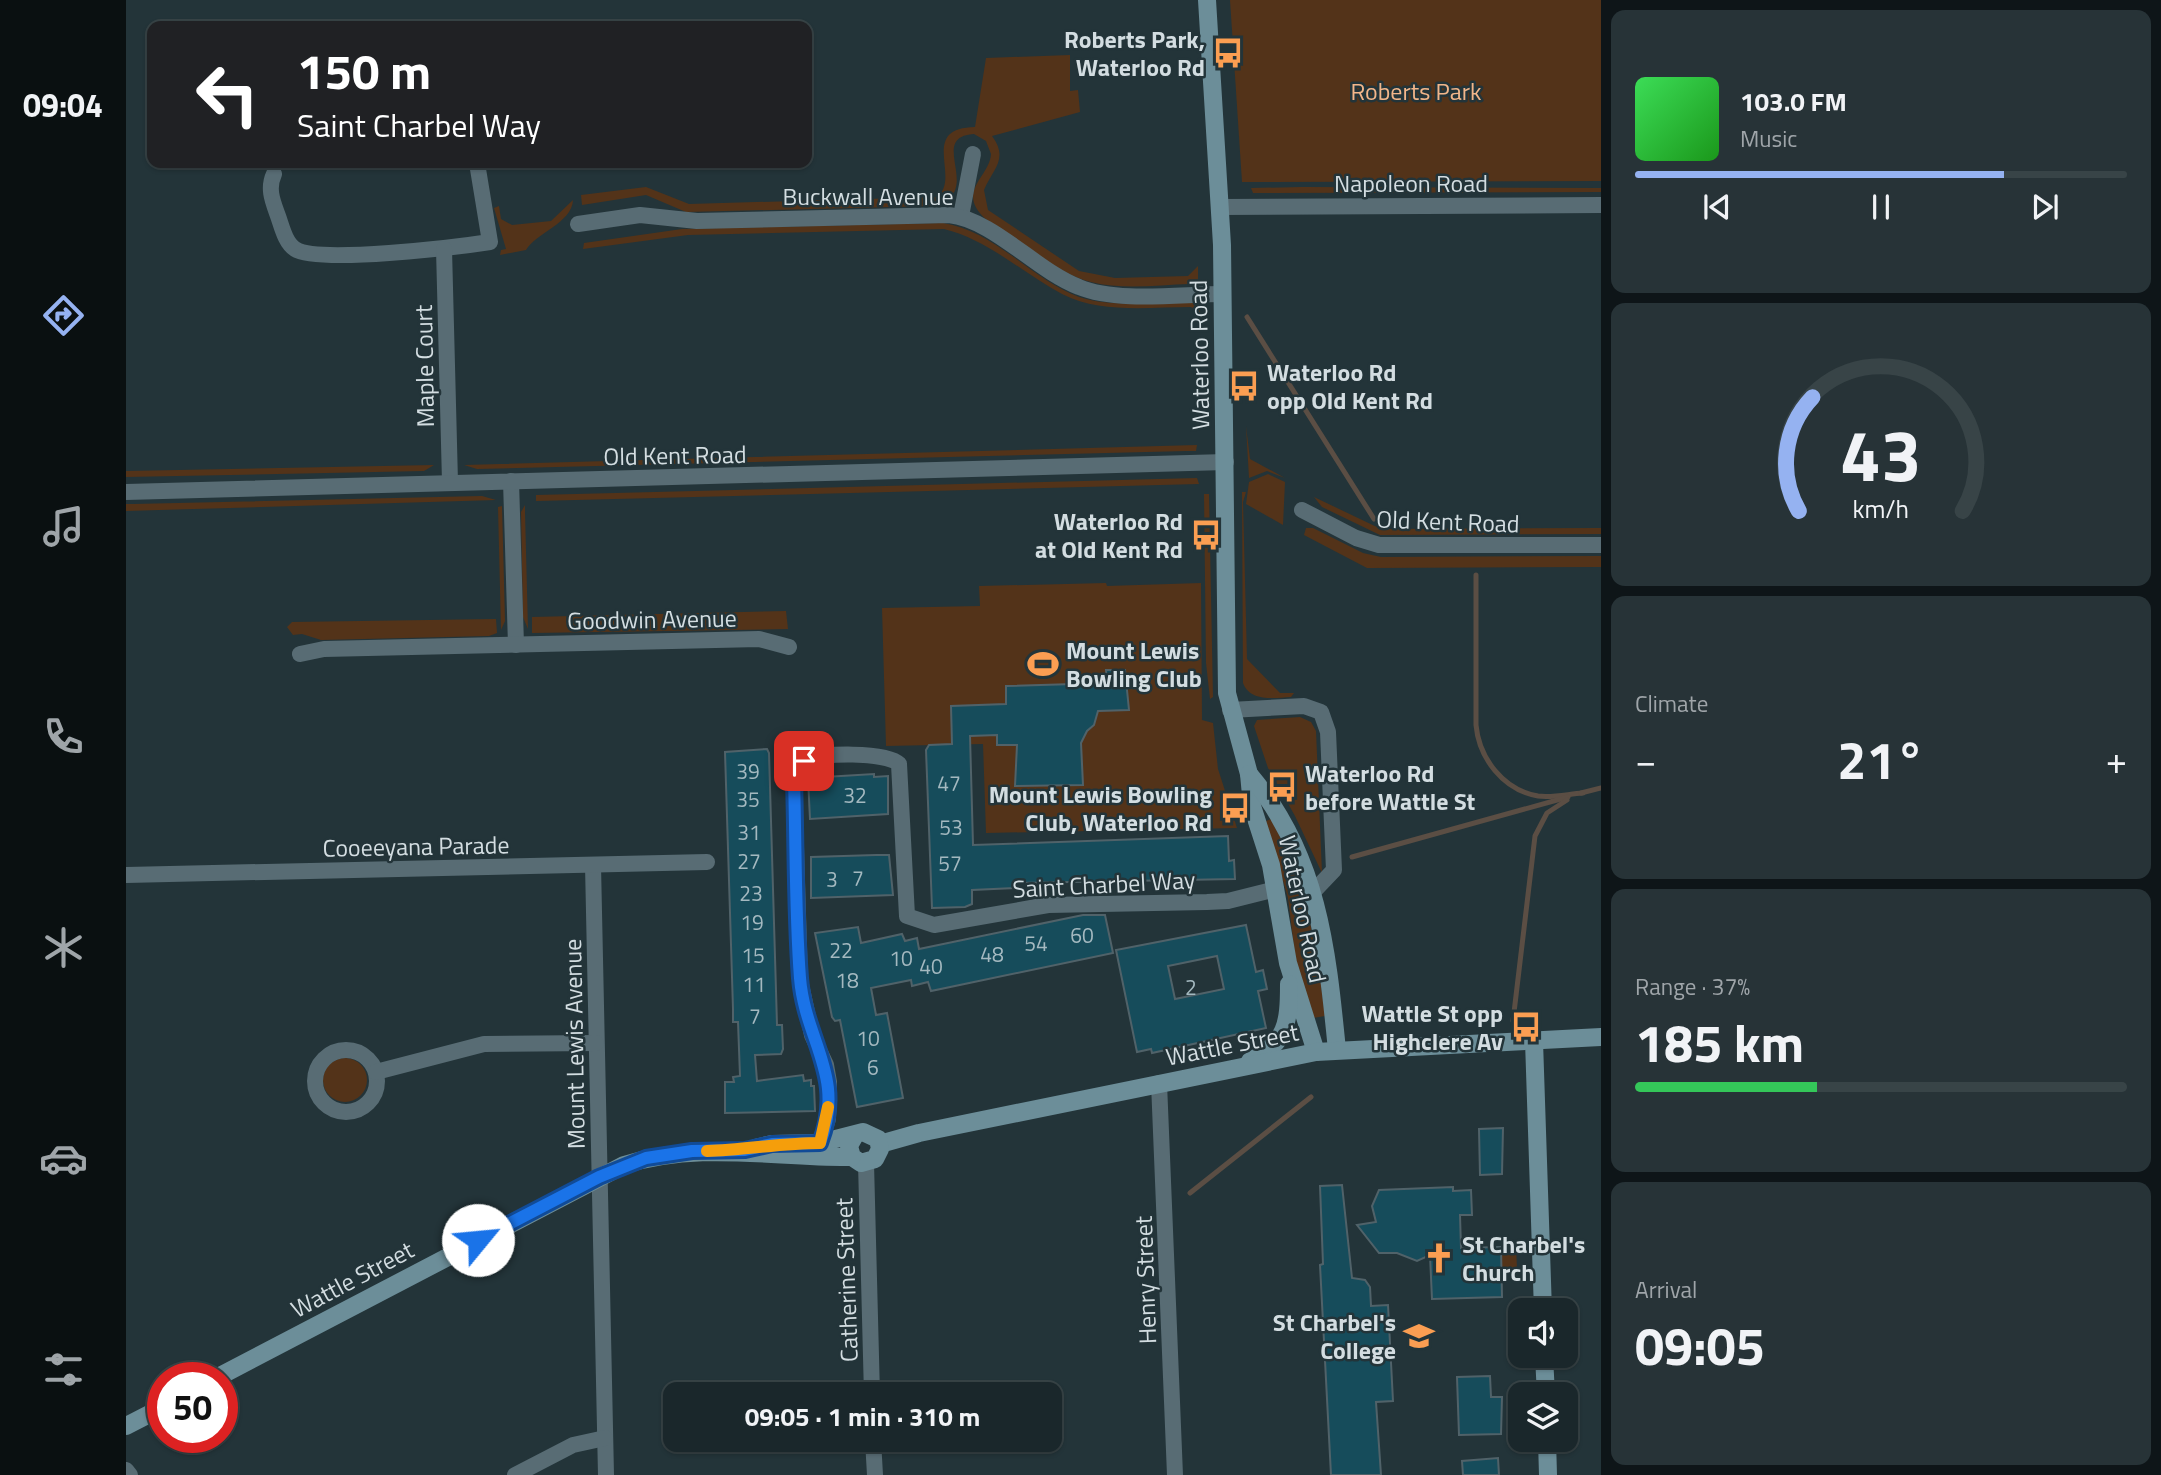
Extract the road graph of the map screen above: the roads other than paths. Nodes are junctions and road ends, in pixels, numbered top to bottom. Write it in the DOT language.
graph roads {
  1 [pos="1207,0"];
  2 [pos="973,154"];
  3 [pos="478,168"];
  4 [pos="274,174"];
  5 [pos="1601,205"];
  6 [pos="1220,207"];
  7 [pos="961,216"];
  8 [pos="578,224"];
  9 [pos="444,248"];
  10 [pos="1223,294"];
  11 [pos="1226,462"];
  12 [pos="511,481"];
  13 [pos="450,482"];
  14 [pos="126,492"];
  15 [pos="1302,510"];
  16 [pos="1601,545"];
  17 [pos="516,645"];
  18 [pos="789,647"];
  19 [pos="300,654"];
  20 [pos="1230,710"];
  21 [pos="1249,774"];
  22 [pos="707,862"];
  23 [pos="593,865"];
  24 [pos="126,875"];
  25 [pos="1276,889"];
  26 [pos="1314,891"];
  27 [pos="1288,963"];
  28 [pos="1601,1037"];
  29 [pos="1534,1041"];
  30 [pos="596,1043"];
  31 [pos="1337,1050"];
  32 [pos="1316,1052"];
  33 [pos="1232,1069"];
  34 [pos="376,1072"];
  35 [pos="1159,1083"];
  36 [pos="854,1137"];
  37 [pos="820,1143"];
  38 [pos="880,1144"];
  39 [pos="745,1150"];
  40 [pos="859,1160"];
  41 [pos="599,1177"];
  42 [pos="1543,1298"];
  43 [pos="238,1367"];
  44 [pos="871,1382"];
  45 [pos="147,1415"];
  46 [pos="126,1426"];
  47 [pos="605,1438"];
  48 [pos="873,1452"];
  49 [pos="1547,1452"];
  50 [pos="126,1470"];
  51 [pos="130,1475"];
  52 [pos="515,1475"];
  53 [pos="606,1475"];
  54 [pos="874,1475"];
  55 [pos="1175,1475"];
  56 [pos="1548,1475"];
  1 -- 6 [label="main road, Waterloo Road"];
  2 -- 7 [label="street"];
  3 -- 9 [label="street"];
  4 -- 9 [label="street"];
  5 -- 6 [label="street, Napoleon Road"];
  6 -- 10 [label="main road, Waterloo Road"];
  7 -- 8 [label="street, Buckwall Avenue"];
  7 -- 10 [label="street, Buckwall Avenue"];
  9 -- 13 [label="street, Maple Court"];
  10 -- 11 [label="main road, Waterloo Road"];
  11 -- 12 [label="street, Old Kent Road"];
  11 -- 20 [label="main road, Waterloo Road"];
  12 -- 13 [label="street, Old Kent Road"];
  12 -- 17 [label="street"];
  13 -- 14 [label="street, Old Kent Road"];
  15 -- 16 [label="street, Old Kent Road"];
  17 -- 18 [label="street, Goodwin Avenue"];
  17 -- 19 [label="street, Goodwin Avenue"];
  20 -- 21 [label="main road, Waterloo Road"];
  20 -- 26 [label="street, Waterloo Road"];
  21 -- 25 [label="main road, Waterloo Road"];
  21 -- 26 [label="main road, Waterloo Road"];
  22 -- 23 [label="street, Cooeeyana Parade"];
  23 -- 24 [label="street, Cooeeyana Parade"];
  23 -- 30 [label="street, Mount Lewis Avenue"];
  25 -- 27 [label="main road, Waterloo Road"];
  25 -- 37 [label="street, Saint Charbel Way"];
  26 -- 31 [label="main road, Waterloo Road"];
  27 -- 32 [label="main road, Waterloo Road"];
  27 -- 33 [label="main road"];
  28 -- 29 [label="main road, Wattle Street"];
  29 -- 31 [label="main road, Wattle Street"];
  29 -- 42 [label="main road"];
  30 -- 34 [label="street"];
  30 -- 41 [label="street, Mount Lewis Avenue"];
  31 -- 32 [label="main road, Wattle Street"];
  32 -- 33 [label="main road, Wattle Street"];
  33 -- 35 [label="main road, Wattle Street"];
  35 -- 38 [label="main road, Wattle Street"];
  35 -- 55 [label="street, Henry Street"];
  36 -- 37 [label="main road, Wattle Street"];
  36 -- 38 [label="main road"];
  36 -- 40 [label="main road"];
  37 -- 39 [label="main road, Wattle Street"];
  38 -- 40 [label="main road"];
  39 -- 40 [label="main road, Wattle Street"];
  39 -- 41 [label="main road, Wattle Street"];
  40 -- 44 [label="street, Catherine Street"];
  41 -- 43 [label="main road, Wattle Street"];
  41 -- 47 [label="street, Mount Lewis Avenue"];
  45 -- 46 [label="main road"];
  47 -- 52 [label="street"];
  47 -- 53 [label="street, Mount Lewis Avenue"];
  48 -- 54 [label="street"];
  49 -- 56 [label="main road"];
  50 -- 51 [label="street"];
}
